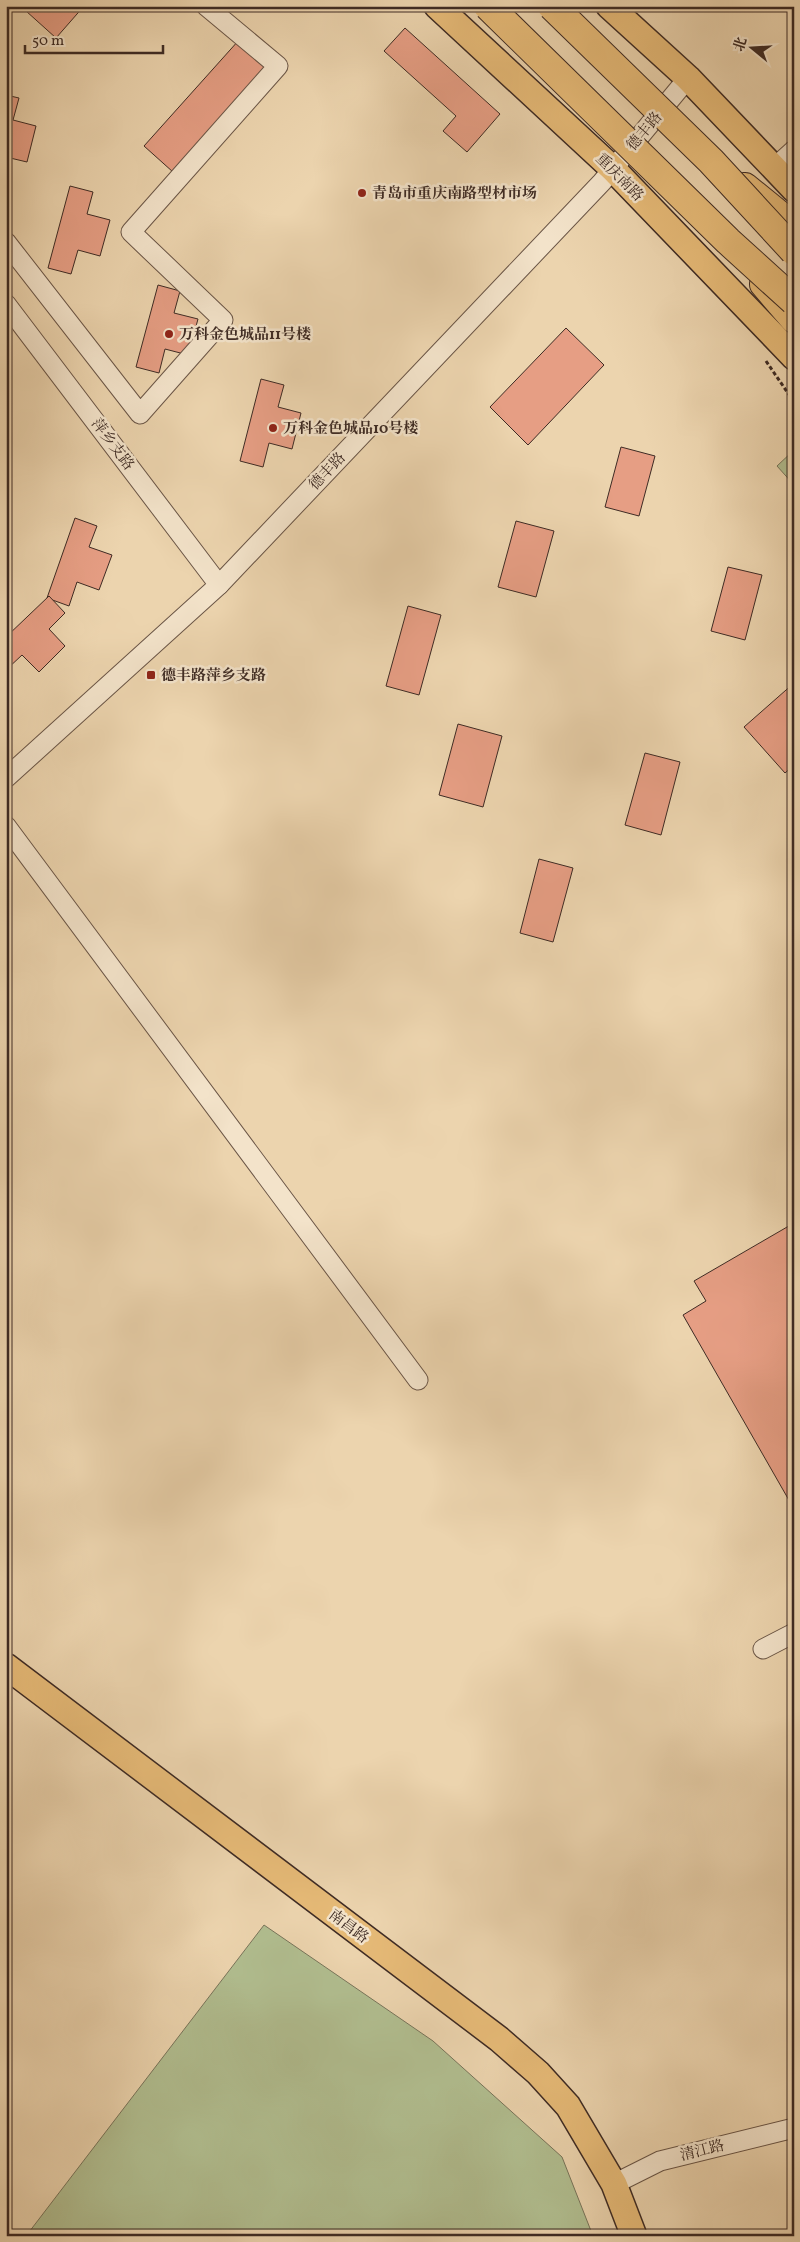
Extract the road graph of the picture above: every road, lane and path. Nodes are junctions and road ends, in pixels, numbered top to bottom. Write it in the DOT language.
graph roads {
  1 [pos="206,6"];
  2 [pos="437,6"];
  3 [pos="488,6"];
  4 [pos="552,6"];
  5 [pos="609,6"];
  6 [pos="688,78"];
  7 [pos="794,150"];
  8 [pos="711,161"];
  9 [pos="774,168"];
  10 [pos="613,169"];
  11 [pos="794,189"];
  12 [pos="794,227"];
  13 [pos="728,241"];
  14 [pos="6,242"];
  15 [pos="794,251"];
  16 [pos="794,301"];
  17 [pos="6,304"];
  18 [pos="794,319"];
  19 [pos="794,357"];
  20 [pos="219,585"];
  21 [pos="6,778"];
  22 [pos="6,826"];
  23 [pos="418,1380"];
  24 [pos="794,1633"];
  25 [pos="763,1650"];
  26 [pos="6,1666"];
  27 [pos="794,2128"];
  28 [pos="614,2184"];
  29 [pos="634,2236"];
  1 -- 14 [label="street"];
  2 -- 10 [label="main road, 重庆南路"];
  3 -- 13 [label="highway, bridge"];
  4 -- 8 [label="highway, bridge"];
  5 -- 6 [label="main road"];
  6 -- 9 [label="main road"];
  6 -- 10 [label="street, 德丰路"];
  7 -- 9 [label="street"];
  8 -- 12 [label="highway, bridge"];
  8 -- 15 [label="highway, bridge"];
  9 -- 11 [label="main road"];
  10 -- 19 [label="main road, 重庆南路"];
  10 -- 20 [label="street, 德丰路"];
  13 -- 16 [label="highway, bridge"];
  13 -- 18 [label="highway, bridge"];
  17 -- 20 [label="street, 萍乡支路"];
  20 -- 21 [label="street, 德丰路"];
  22 -- 23 [label="street"];
  24 -- 25 [label="street"];
  26 -- 28 [label="main road, 南昌路"];
  27 -- 28 [label="street, 清江路"];
  28 -- 29 [label="main road, 南昌路"];
}
